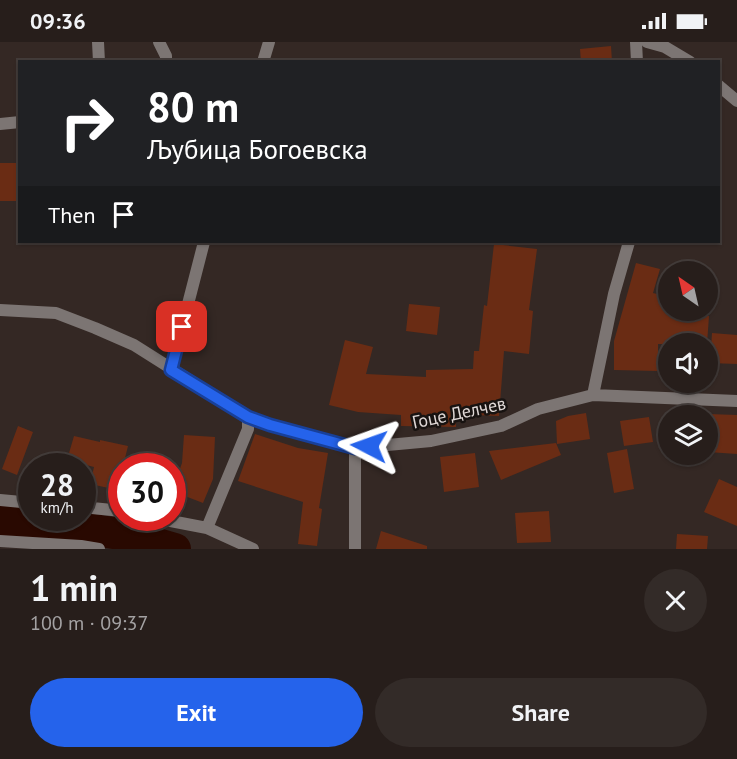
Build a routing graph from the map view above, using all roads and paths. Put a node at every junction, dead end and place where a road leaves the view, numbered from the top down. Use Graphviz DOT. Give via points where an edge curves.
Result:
graph roads {
  1 [pos="98,42"];
  2 [pos="159,42"];
  3 [pos="269,42"];
  4 [pos="636,42"];
  5 [pos="647,42"];
  6 [pos="99,60"];
  7 [pos="166,60"];
  8 [pos="264,60"];
  9 [pos="637,60"];
  10 [pos="687,60"];
  11 [pos="720,87"];
  12 [pos="737,101"];
  13 [pos="18,123"];
  14 [pos="0,124"];
  15 [pos="204,243"];
  16 [pos="629,243"];
  17 [pos="0,310"];
  18 [pos="171,370"];
  19 [pos="593,395"];
  20 [pos="737,402"];
  21 [pos="248,417"];
  22 [pos="355,448"];
  23 [pos="0,500"];
  24 [pos="18,501"];
  25 [pos="186,524"];
  26 [pos="207,528"];
  27 [pos="0,541"];
  28 [pos="99,549"];
  29 [pos="253,549"];
  30 [pos="355,549"];
  1 -- 6 [label="street"];
  2 -- 7 [label="street"];
  3 -- 8 [label="street"];
  4 -- 9 [label="street"];
  5 -- 10 [label="street"];
  11 -- 12 [label="street"];
  13 -- 14 [label="street"];
  15 -- 18 [label="street"];
  16 -- 19 [label="street"];
  17 -- 18 [label="street, Гоце Делчев" via="56,313 134,345"];
  18 -- 21 [label="street, Гоце Делчев"];
  19 -- 20 [label="street, Гоце Делчев"];
  19 -- 22 [label="street, Гоце Делчев" via="538,409 501,426 431,441"];
  21 -- 22 [label="street, Гоце Делчев"];
  21 -- 26 [label="street" via="248,429"];
  22 -- 30 [label="street"];
  23 -- 24 [label="street"];
  25 -- 26 [label="street"];
  26 -- 29 [label="street"];
  27 -- 28 [label="street"];
}
